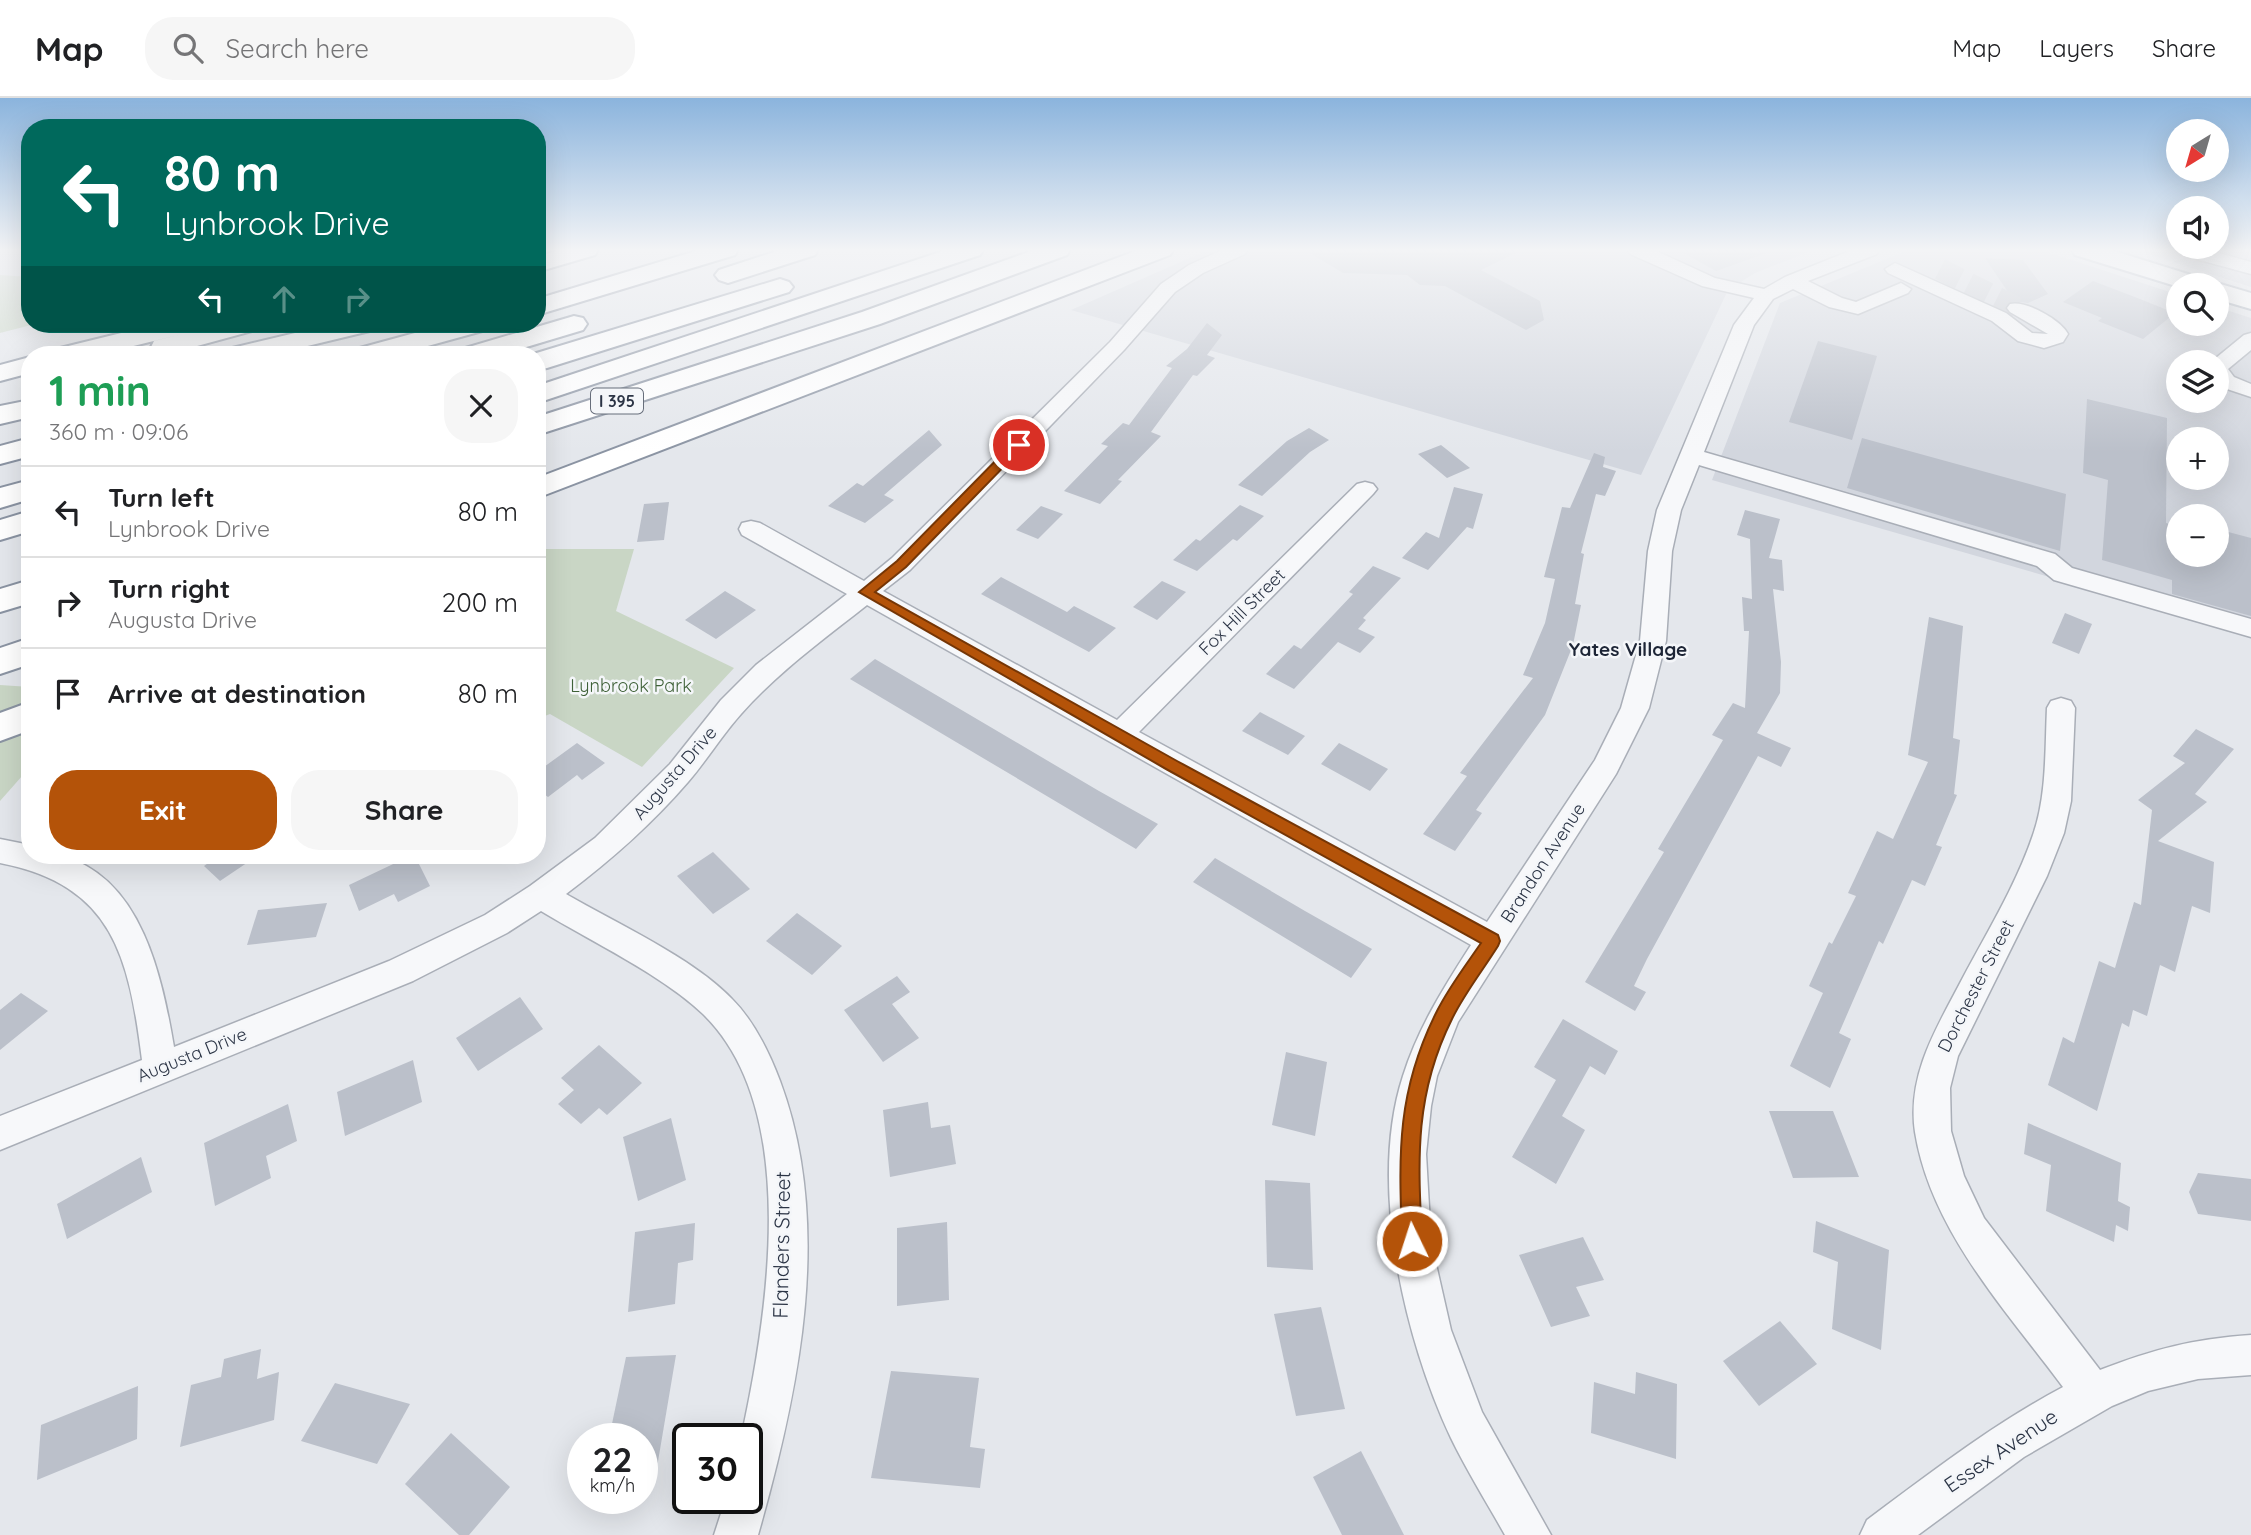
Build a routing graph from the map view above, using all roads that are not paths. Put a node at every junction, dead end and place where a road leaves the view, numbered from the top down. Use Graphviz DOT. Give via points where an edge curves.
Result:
graph roads {
  1 [pos="597,317"];
  2 [pos="682,317"];
  3 [pos="770,317"];
  4 [pos="874,317"];
  5 [pos="985,317"];
  6 [pos="1140,317"];
  7 [pos="1750,317"];
  8 [pos="1999,317"];
  9 [pos="2034,317"];
  10 [pos="153,333"];
  11 [pos="214,333"];
  12 [pos="305,333"];
  13 [pos="328,333"];
  14 [pos="445,333"];
  15 [pos="544,333"];
  16 [pos="546,333"];
  17 [pos="2251,339"];
  18 [pos="102,346"];
  19 [pos="168,346"];
  20 [pos="260,346"];
  21 [pos="275,346"];
  22 [pos="398,346"];
  23 [pos="502,346"];
  24 [pos="2229,358"];
  25 [pos="546,359"];
  26 [pos="21,366"];
  27 [pos="0,372"];
  28 [pos="697,377"];
  29 [pos="2229,383"];
  30 [pos="21,387"];
  31 [pos="2251,391"];
  32 [pos="546,392"];
  33 [pos="0,393"];
  34 [pos="754,405"];
  35 [pos="21,410"];
  36 [pos="0,415"];
  37 [pos="546,423"];
  38 [pos="546,432"];
  39 [pos="21,449"];
  40 [pos="0,455"];
  41 [pos="1690,455"];
  42 [pos="546,463"];
  43 [pos="546,487"];
  44 [pos="1365,489"];
  45 [pos="21,492"];
  46 [pos="0,498"];
  47 [pos="21,524"];
  48 [pos="751,529"];
  49 [pos="0,530"];
  50 [pos="21,571"];
  51 [pos="0,577"];
  52 [pos="865,592"];
  53 [pos="21,594"];
  54 [pos="0,601"];
  55 [pos="21,627"];
  56 [pos="2251,628"];
  57 [pos="0,635"];
  58 [pos="21,654"];
  59 [pos="0,662"];
  60 [pos="21,692"];
  61 [pos="0,700"];
  62 [pos="2061,708"];
  63 [pos="21,719"];
  64 [pos="0,728"];
  65 [pos="1119,735"];
  66 [pos="0,851"];
  67 [pos="21,857"];
  68 [pos="44,864"];
  69 [pos="541,895"];
  70 [pos="1492,941"];
  71 [pos="160,1068"];
  72 [pos="0,1133"];
  73 [pos="2251,1355"];
  74 [pos="2092,1393"];
  75 [pos="763,1425"];
  76 [pos="742,1514"];
  77 [pos="736,1535"];
  78 [pos="1530,1535"];
  79 [pos="1882,1535"];
  1 -- 16 [label="main road"];
  2 -- 25 [label="main road"];
  3 -- 32 [label="main road"];
  4 -- 28 [label="main road, I 395"];
  5 -- 34 [label="main road"];
  6 -- 52 [label="street, Augusta Drive" via="901,564"];
  7 -- 41 [label="street, Brandon Avenue"];
  8 -- 9 [label="street" via="2025,337 2044,342 2056,338 2055,328"];
  10 -- 18 [label="main road"];
  11 -- 19 [label="main road"];
  12 -- 20 [label="main road"];
  13 -- 21 [label="main road"];
  14 -- 22 [label="main road"];
  15 -- 23 [label="main road"];
  17 -- 24 [label="street"];
  26 -- 27 [label="main road"];
  28 -- 37 [label="main road, I 395"];
  28 -- 38 [label="main road"];
  29 -- 31 [label="street"];
  30 -- 33 [label="main road"];
  34 -- 42 [label="main road"];
  34 -- 43 [label="main road"];
  35 -- 36 [label="main road"];
  39 -- 40 [label="main road"];
  41 -- 56 [label="street" via="2046,560 2063,574"];
  41 -- 70 [label="street, Brandon Avenue" via="1669,510 1660,551 1653,641 1634,708 1606,766"];
  44 -- 65 [label="street, Fox Hill Street"];
  45 -- 46 [label="main road"];
  47 -- 49 [label="main road"];
  48 -- 52 [label="street"];
  50 -- 51 [label="main road"];
  52 -- 65 [label="street"];
  52 -- 69 [label="street, Augusta Drive" via="766,672 731,707 680,772 606,847"];
  53 -- 54 [label="main road"];
  55 -- 57 [label="main road"];
  58 -- 59 [label="main road"];
  60 -- 61 [label="main road"];
  62 -- 74 [label="street, Dorchester Street" via="2058,782 2049,833 2032,876 1941,1054 1933,1087 1934,1132 1947,1180 1971,1231"];
  63 -- 64 [label="main road"];
  65 -- 70 [label="street"];
  66 -- 67 [label="street"];
  68 -- 71 [label="street" via="72,876 115,911 145,987"];
  69 -- 71 [label="street, Augusta Drive" via="448,950"];
  69 -- 75 [label="street, Flanders Street" via="702,992 742,1035 758,1063 782,1139 787,1198 785,1282 776,1367"];
  70 -- 78 [label="street, Brandon Avenue" via="1444,1015 1420,1076 1408,1154 1412,1241 1447,1377 1466,1424"];
  71 -- 72 [label="street, Augusta Drive"];
  73 -- 74 [label="street, Essex Avenue" via="2156,1367"];
  74 -- 79 [label="street, Essex Avenue" via="2038,1421"];
  76 -- 77 [label="street, Flanders Street"];
}
